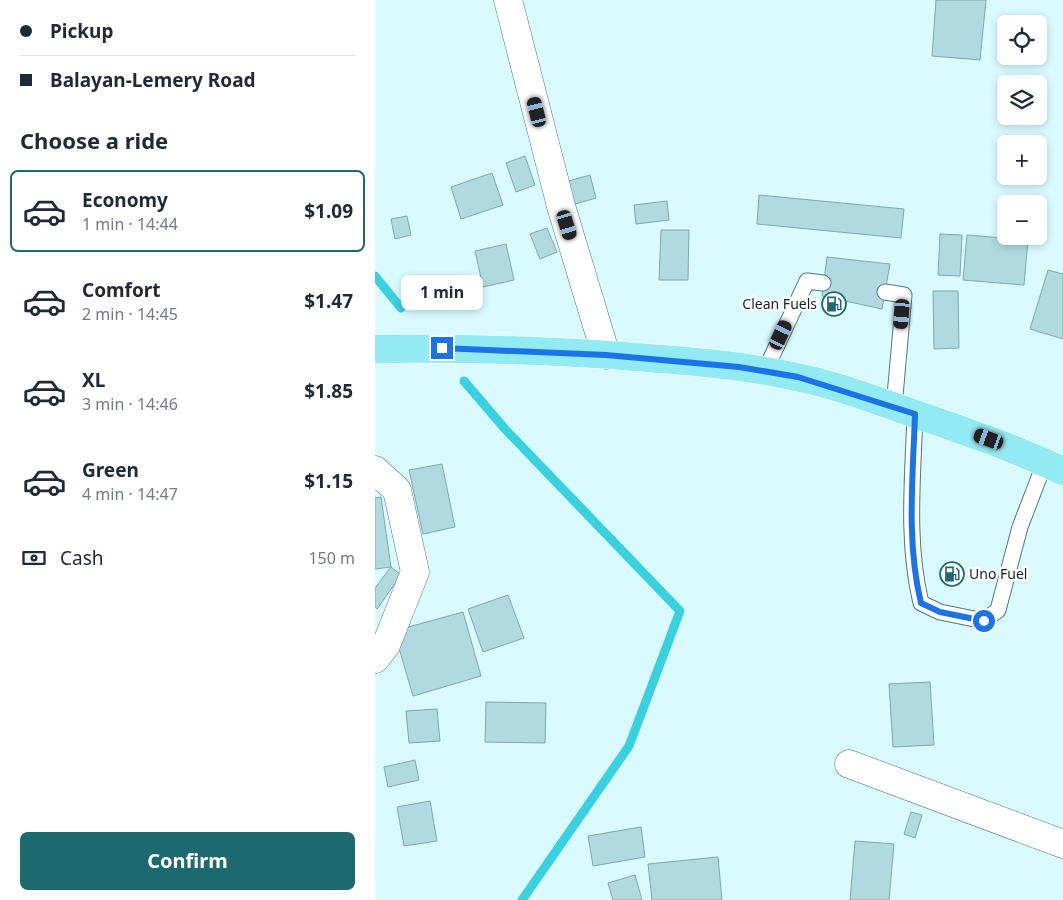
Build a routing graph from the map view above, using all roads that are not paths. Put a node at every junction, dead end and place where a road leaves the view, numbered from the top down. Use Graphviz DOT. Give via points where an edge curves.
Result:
graph roads {
  1 [pos="508,0"];
  2 [pos="823,283"];
  3 [pos="885,292"];
  4 [pos="375,349"];
  5 [pos="606,355"];
  6 [pos="765,371"];
  7 [pos="905,410"];
  8 [pos="1054,466"];
  9 [pos="375,470"];
  10 [pos="375,659"];
  11 [pos="849,764"];
  12 [pos="1063,844"];
  1 -- 5 [label="street" via="561,206"];
  2 -- 6 [label="lane" via="807,281"];
  3 -- 7 [label="lane" via="904,295"];
  4 -- 5 [label="main road" via="459,348"];
  5 -- 6 [label="main road"];
  6 -- 7 [label="main road" via="798,377"];
  7 -- 8 [label="main road"];
  7 -- 8 [label="lane" via="916,583 921,603 940,612 984,621 998,610 1020,527"];
  9 -- 10 [label="street" via="397,490 415,572 386,645"];
  11 -- 12 [label="street"];
}
